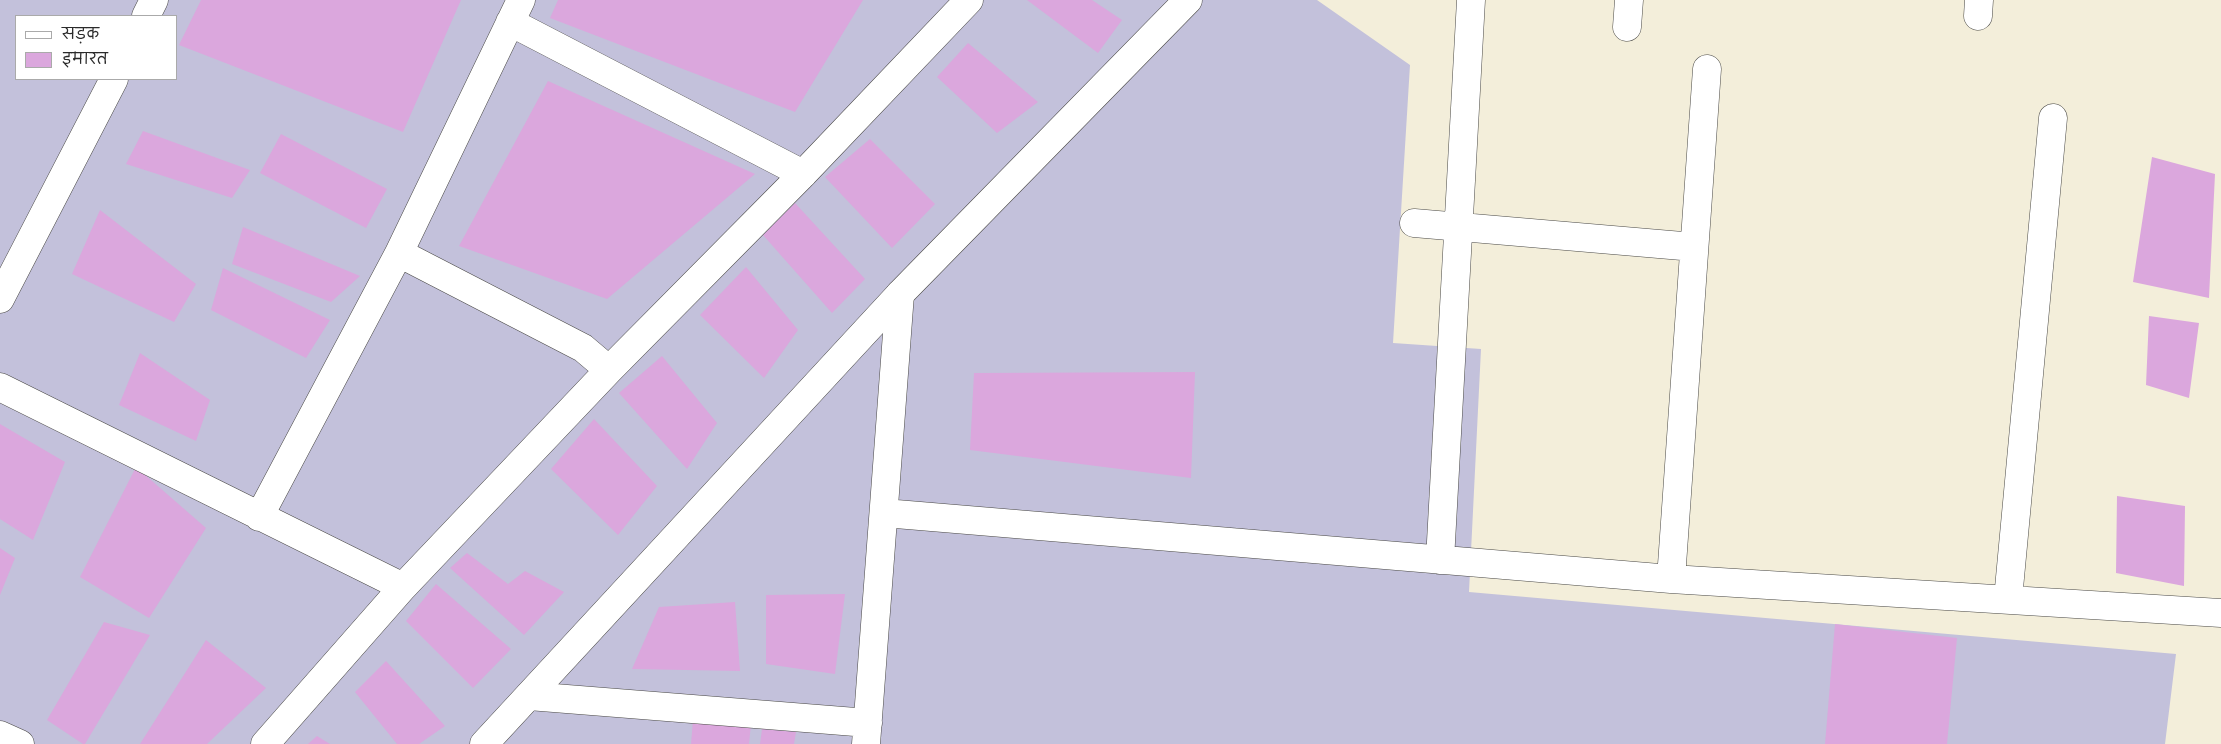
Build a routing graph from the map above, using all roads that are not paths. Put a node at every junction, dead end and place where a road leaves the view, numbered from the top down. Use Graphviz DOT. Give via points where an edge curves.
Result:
graph roads {
  1 [pos="154,0"];
  2 [pos="969,0"];
  3 [pos="1188,0"];
  4 [pos="1471,0"];
  5 [pos="1629,0"];
  6 [pos="515,11"];
  7 [pos="146,15"];
  8 [pos="1627,27"];
  9 [pos="1706,69"];
  10 [pos="113,80"];
  11 [pos="2053,118"];
  12 [pos="803,174"];
  13 [pos="1414,223"];
  14 [pos="1459,227"];
  15 [pos="1694,247"];
  16 [pos="399,253"];
  17 [pos="7,267"];
  18 [pos="900,294"];
  19 [pos="0,300"];
  20 [pos="609,370"];
  21 [pos="0,387"];
  22 [pos="884,513"];
  23 [pos="259,517"];
  24 [pos="1440,560"];
  25 [pos="1671,579"];
  26 [pos="403,587"];
  27 [pos="2008,599"];
  28 [pos="2221,613"];
  29 [pos="529,696"];
  30 [pos="867,734"];
  31 [pos="0,735"];
  32 [pos="20,744"];
  33 [pos="265,744"];
  34 [pos="484,744"];
  1 -- 7 [label="street"];
  2 -- 12 [label="street"];
  3 -- 18 [label="street"];
  4 -- 14 [label="street"];
  5 -- 8 [label="street"];
  6 -- 12 [label="street"];
  6 -- 16 [label="street"];
  9 -- 15 [label="street"];
  10 -- 17 [label="street"];
  11 -- 27 [label="street"];
  12 -- 20 [label="street"];
  13 -- 14 [label="street"];
  14 -- 15 [label="street"];
  14 -- 24 [label="street"];
  15 -- 25 [label="street"];
  16 -- 20 [label="street" via="583,348"];
  16 -- 23 [label="street"];
  17 -- 19 [label="street"];
  18 -- 22 [label="street"];
  18 -- 29 [label="street"];
  20 -- 26 [label="street"];
  21 -- 23 [label="street"];
  22 -- 24 [label="street"];
  22 -- 30 [label="street"];
  23 -- 26 [label="street"];
  24 -- 25 [label="street"];
  25 -- 27 [label="street"];
  26 -- 33 [label="street"];
  27 -- 28 [label="street"];
  29 -- 30 [label="street"];
  29 -- 34 [label="street"];
  31 -- 32 [label="street"];
}
